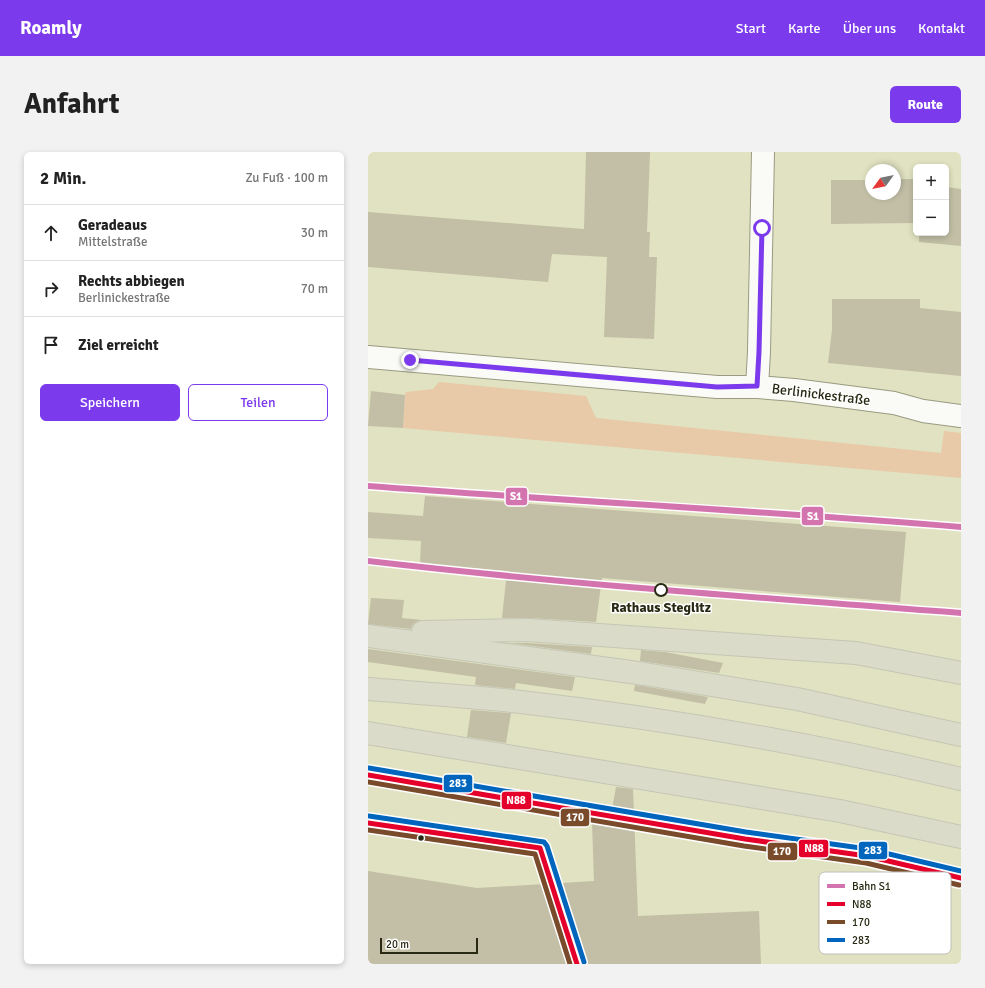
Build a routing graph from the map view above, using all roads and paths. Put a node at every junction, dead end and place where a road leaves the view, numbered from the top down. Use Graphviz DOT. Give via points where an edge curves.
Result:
graph roads {
  1 [pos="763,152"];
  2 [pos="368,357"];
  3 [pos="757,386"];
  4 [pos="961,416"];
  5 [pos="368,635"];
  6 [pos="961,673"];
  7 [pos="368,689"];
  8 [pos="368,733"];
  9 [pos="952,733"];
  10 [pos="961,780"];
  11 [pos="961,837"];
  1 -- 3 [label="street"];
  2 -- 3 [label="street, Berlinickestraße" via="717,387"];
  3 -- 4 [label="street, Berlinickestraße" via="894,403 923,411"];
  5 -- 6 [label="highway" via="528,630 856,654"];
  5 -- 9 [label="highway" via="645,674 790,698"];
  7 -- 10 [label="highway" via="512,701 636,717 767,738"];
  8 -- 11 [label="highway" via="840,811"];
}
